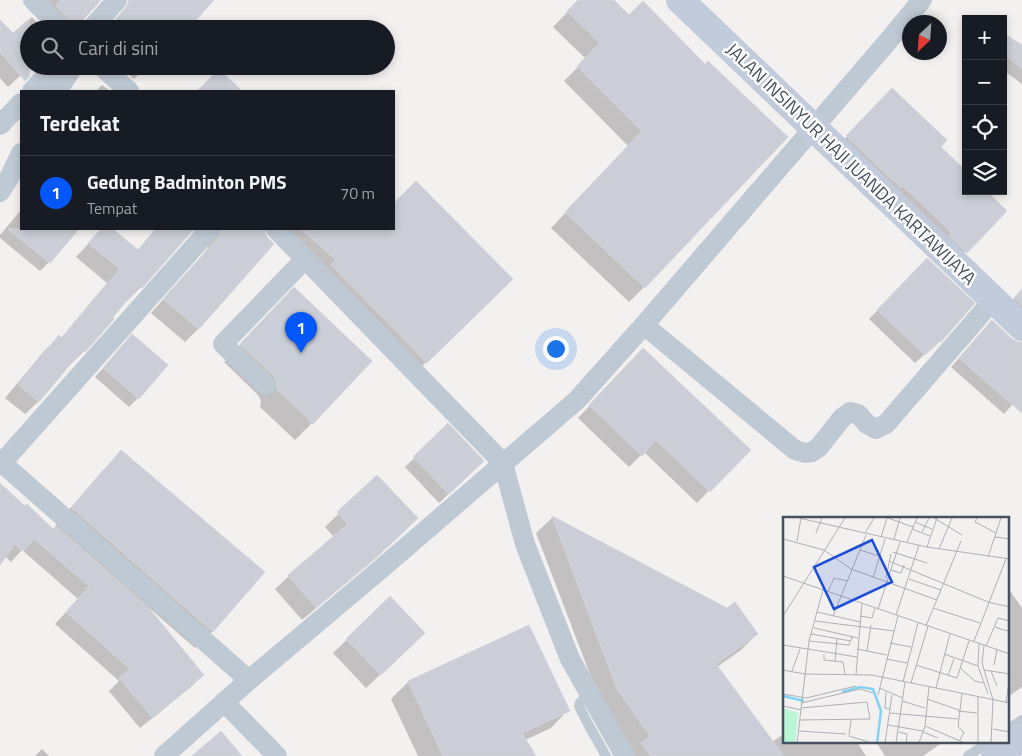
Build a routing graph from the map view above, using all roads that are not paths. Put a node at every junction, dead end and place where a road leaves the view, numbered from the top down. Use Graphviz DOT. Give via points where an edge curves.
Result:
graph roads {
  1 [pos="33,0"];
  2 [pos="117,0"];
  3 [pos="680,0"];
  4 [pos="922,0"];
  5 [pos="53,20"];
  6 [pos="99,20"];
  7 [pos="47,75"];
  8 [pos="68,75"];
  9 [pos="111,75"];
  10 [pos="33,90"];
  11 [pos="58,90"];
  12 [pos="128,90"];
  13 [pos="20,104"];
  14 [pos="0,125"];
  15 [pos="814,128"];
  16 [pos="20,156"];
  17 [pos="0,192"];
  18 [pos="209,230"];
  19 [pos="277,230"];
  20 [pos="305,258"];
  21 [pos="993,300"];
  22 [pos="644,325"];
  23 [pos="1022,327"];
  24 [pos="266,385"];
  25 [pos="504,463"];
  26 [pos="1,464"];
  27 [pos="249,680"];
  28 [pos="590,696"];
  29 [pos="224,702"];
  30 [pos="1022,720"];
  31 [pos="1010,728"];
  32 [pos="1022,738"];
  33 [pos="986,744"];
  34 [pos="164,756"];
  35 [pos="277,756"];
  36 [pos="606,756"];
  37 [pos="625,756"];
  38 [pos="968,756"];
  39 [pos="995,756"];
  1 -- 5 [label="street"];
  2 -- 6 [label="street"];
  3 -- 15 [label="main road, JALAN INSINYUR HAJI JUANDA KARTAWIJAYA"];
  4 -- 15 [label="street"];
  7 -- 10 [label="street"];
  8 -- 11 [label="street"];
  9 -- 12 [label="street"];
  13 -- 14 [label="street"];
  15 -- 21 [label="main road, JALAN INSINYUR HAJI JUANDA KARTAWIJAYA"];
  15 -- 22 [label="street"];
  16 -- 17 [label="street"];
  18 -- 26 [label="street"];
  19 -- 20 [label="street"];
  20 -- 24 [label="street" via="223,344"];
  20 -- 25 [label="street"];
  21 -- 22 [label="street" via="886,424 876,429 858,414 850,412 819,447 805,453 796,450"];
  21 -- 23 [label="main road, JALAN INSINYUR HAJI JUANDA KARTAWIJAYA"];
  22 -- 25 [label="street" via="577,400"];
  25 -- 27 [label="street"];
  25 -- 28 [label="street" via="525,544 570,659"];
  26 -- 27 [label="street"];
  27 -- 29 [label="street"];
  28 -- 36 [label="lane" via="579,706"];
  28 -- 37 [label="street"];
  29 -- 34 [label="street"];
  29 -- 35 [label="street"];
  30 -- 31 [label="lane"];
  32 -- 39 [label="main road"];
  33 -- 38 [label="lane"];
}
